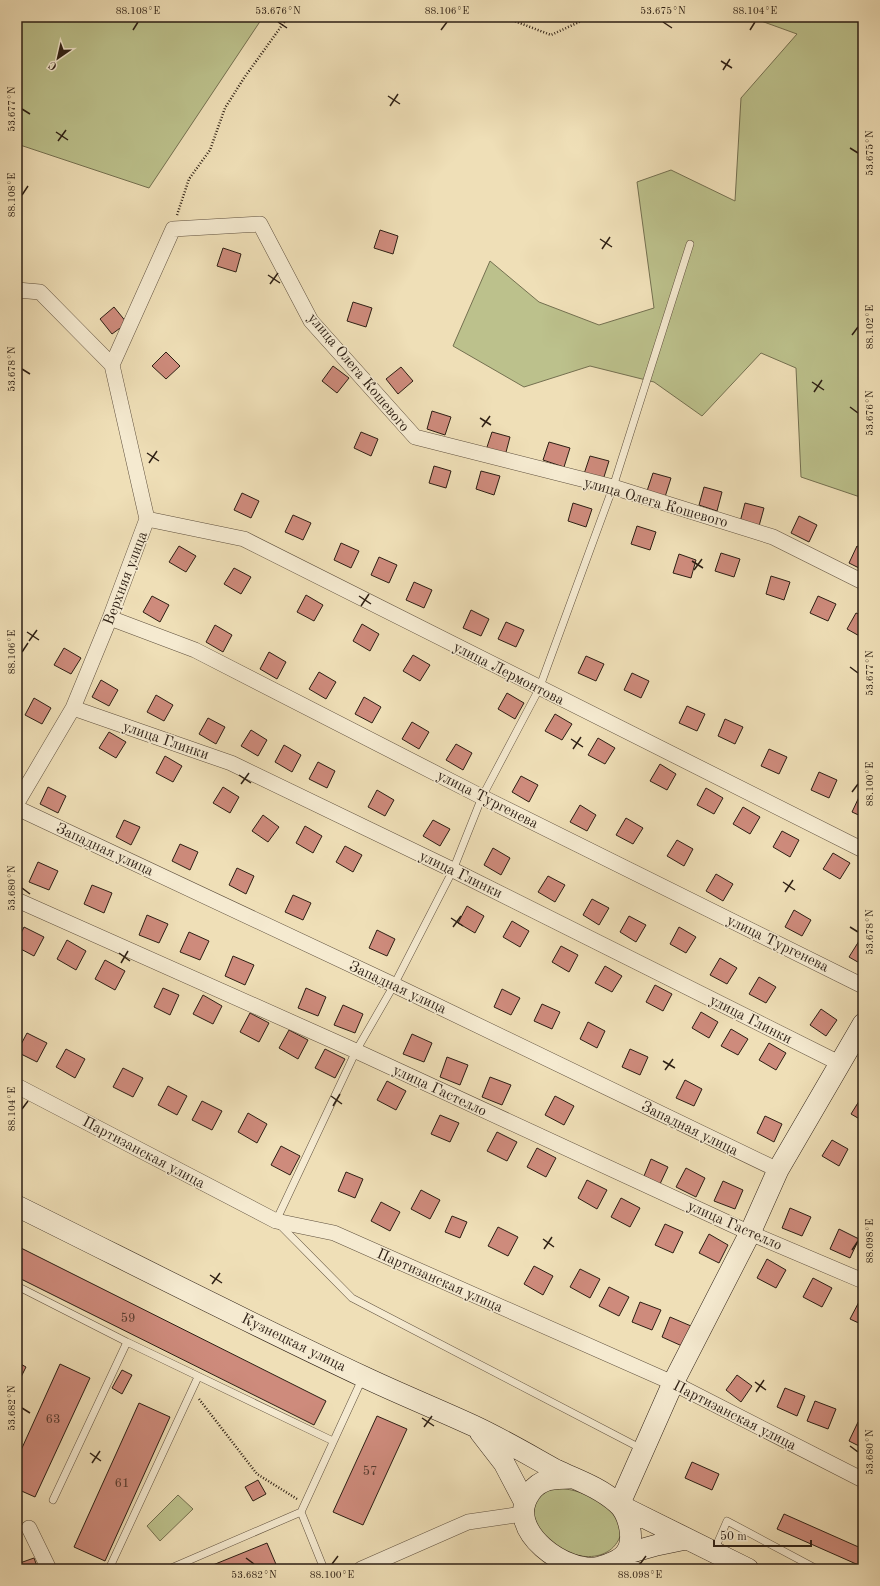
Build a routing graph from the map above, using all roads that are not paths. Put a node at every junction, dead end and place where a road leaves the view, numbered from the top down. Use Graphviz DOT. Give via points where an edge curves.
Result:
graph roads {
  1 [pos="690,244"];
  2 [pos="17,290"];
  3 [pos="112,365"];
  4 [pos="613,487"];
  5 [pos="147,519"];
  6 [pos="863,582"];
  7 [pos="110,618"];
  8 [pos="539,689"];
  9 [pos="73,708"];
  10 [pos="482,797"];
  11 [pos="17,803"];
  12 [pos="17,808"];
  13 [pos="863,850"];
  14 [pos="453,870"];
  15 [pos="17,900"];
  16 [pos="394,985"];
  17 [pos="863,986"];
  18 [pos="863,1024"];
  19 [pos="356,1051"];
  20 [pos="839,1063"];
  21 [pos="17,1086"];
  22 [pos="778,1170"];
  23 [pos="17,1206"];
  24 [pos="276,1221"];
  25 [pos="750,1233"];
  26 [pos="863,1281"];
  27 [pos="17,1286"];
  28 [pos="127,1342"];
  29 [pos="363,1376"];
  30 [pos="198,1377"];
  31 [pos="673,1384"];
  32 [pos="476,1427"];
  33 [pos="333,1441"];
  34 [pos="642,1450"];
  35 [pos="571,1478"];
  36 [pos="863,1480"];
  37 [pos="53,1500"];
  38 [pos="619,1505"];
  39 [pos="523,1507"];
  40 [pos="301,1512"];
  41 [pos="30,1528"];
  42 [pos="686,1539"];
  43 [pos="713,1552"];
  44 [pos="628,1562"];
  45 [pos="50,1569"];
  46 [pos="109,1569"];
  47 [pos="169,1569"];
  48 [pos="324,1569"];
  49 [pos="360,1569"];
  50 [pos="586,1569"];
  51 [pos="748,1569"];
  52 [pos="817,1569"];
  1 -- 4 [label="lane"];
  2 -- 3 [label="street" via="40,292"];
  3 -- 4 [label="street, улица Олега Кошевого" via="173,229 260,224 311,321 414,438"];
  3 -- 5 [label="street, Верхняя улица"];
  4 -- 6 [label="street, улица Олега Кошевого" via="773,537"];
  4 -- 8 [label="lane"];
  5 -- 7 [label="street, Верхняя улица"];
  5 -- 8 [label="street, улица Лермонтова" via="244,539"];
  7 -- 9 [label="street, Верхняя улица"];
  7 -- 10 [label="street, улица Тургенева" via="195,650"];
  8 -- 10 [label="lane"];
  8 -- 13 [label="street, улица Лермонтова"];
  9 -- 11 [label="street, Верхняя улица"];
  9 -- 14 [label="street, улица Глинки" via="231,763"];
  10 -- 14 [label="lane"];
  10 -- 17 [label="street, улица Тургенева"];
  12 -- 16 [label="street, Западная улица"];
  14 -- 16 [label="lane"];
  14 -- 20 [label="street, улица Глинки"];
  15 -- 19 [label="street, улица Гастелло"];
  16 -- 19 [label="lane"];
  16 -- 22 [label="street, Западная улица"];
  18 -- 20 [label="main road"];
  19 -- 24 [label="lane"];
  19 -- 25 [label="street, улица Гастелло"];
  20 -- 22 [label="main road"];
  21 -- 24 [label="street, Партизанская улица"];
  22 -- 25 [label="main road"];
  23 -- 29 [label="main road, Кузнецкая улица"];
  24 -- 31 [label="street, Партизанская улица" via="334,1233"];
  24 -- 34 [label="lane" via="352,1298"];
  25 -- 26 [label="street, улица Гастелло"];
  25 -- 31 [label="main road"];
  27 -- 28 [label="lane"];
  28 -- 30 [label="lane"];
  28 -- 37 [label="lane"];
  29 -- 32 [label="main road, Кузнецкая улица"];
  29 -- 33 [label="lane"];
  30 -- 33 [label="lane"];
  30 -- 46 [label="lane"];
  31 -- 34 [label="main road"];
  31 -- 36 [label="street, Партизанская улица"];
  32 -- 35 [label="main road, Кузнецкая улица"];
  32 -- 39 [label="main road" via="504,1463"];
  33 -- 40 [label="lane"];
  34 -- 38 [label="main road"];
  35 -- 38 [label="main road" via="597,1489"];
  35 -- 39 [label="main road" via="548,1480 533,1488"];
  38 -- 42 [label="main road"];
  38 -- 44 [label="main road" via="628,1520 631,1538"];
  39 -- 49 [label="street" via="468,1522"];
  39 -- 50 [label="main road" via="526,1528 537,1542 551,1553"];
  40 -- 47 [label="lane"];
  40 -- 48 [label="lane"];
  41 -- 45 [label="street"];
  42 -- 43 [label="main road"];
  42 -- 44 [label="main road" via="656,1545"];
  43 -- 51 [label="main road"];
  43 -- 52 [label="lane" via="727,1521"];
  44 -- 50 [label="main road" via="612,1562"];
}
